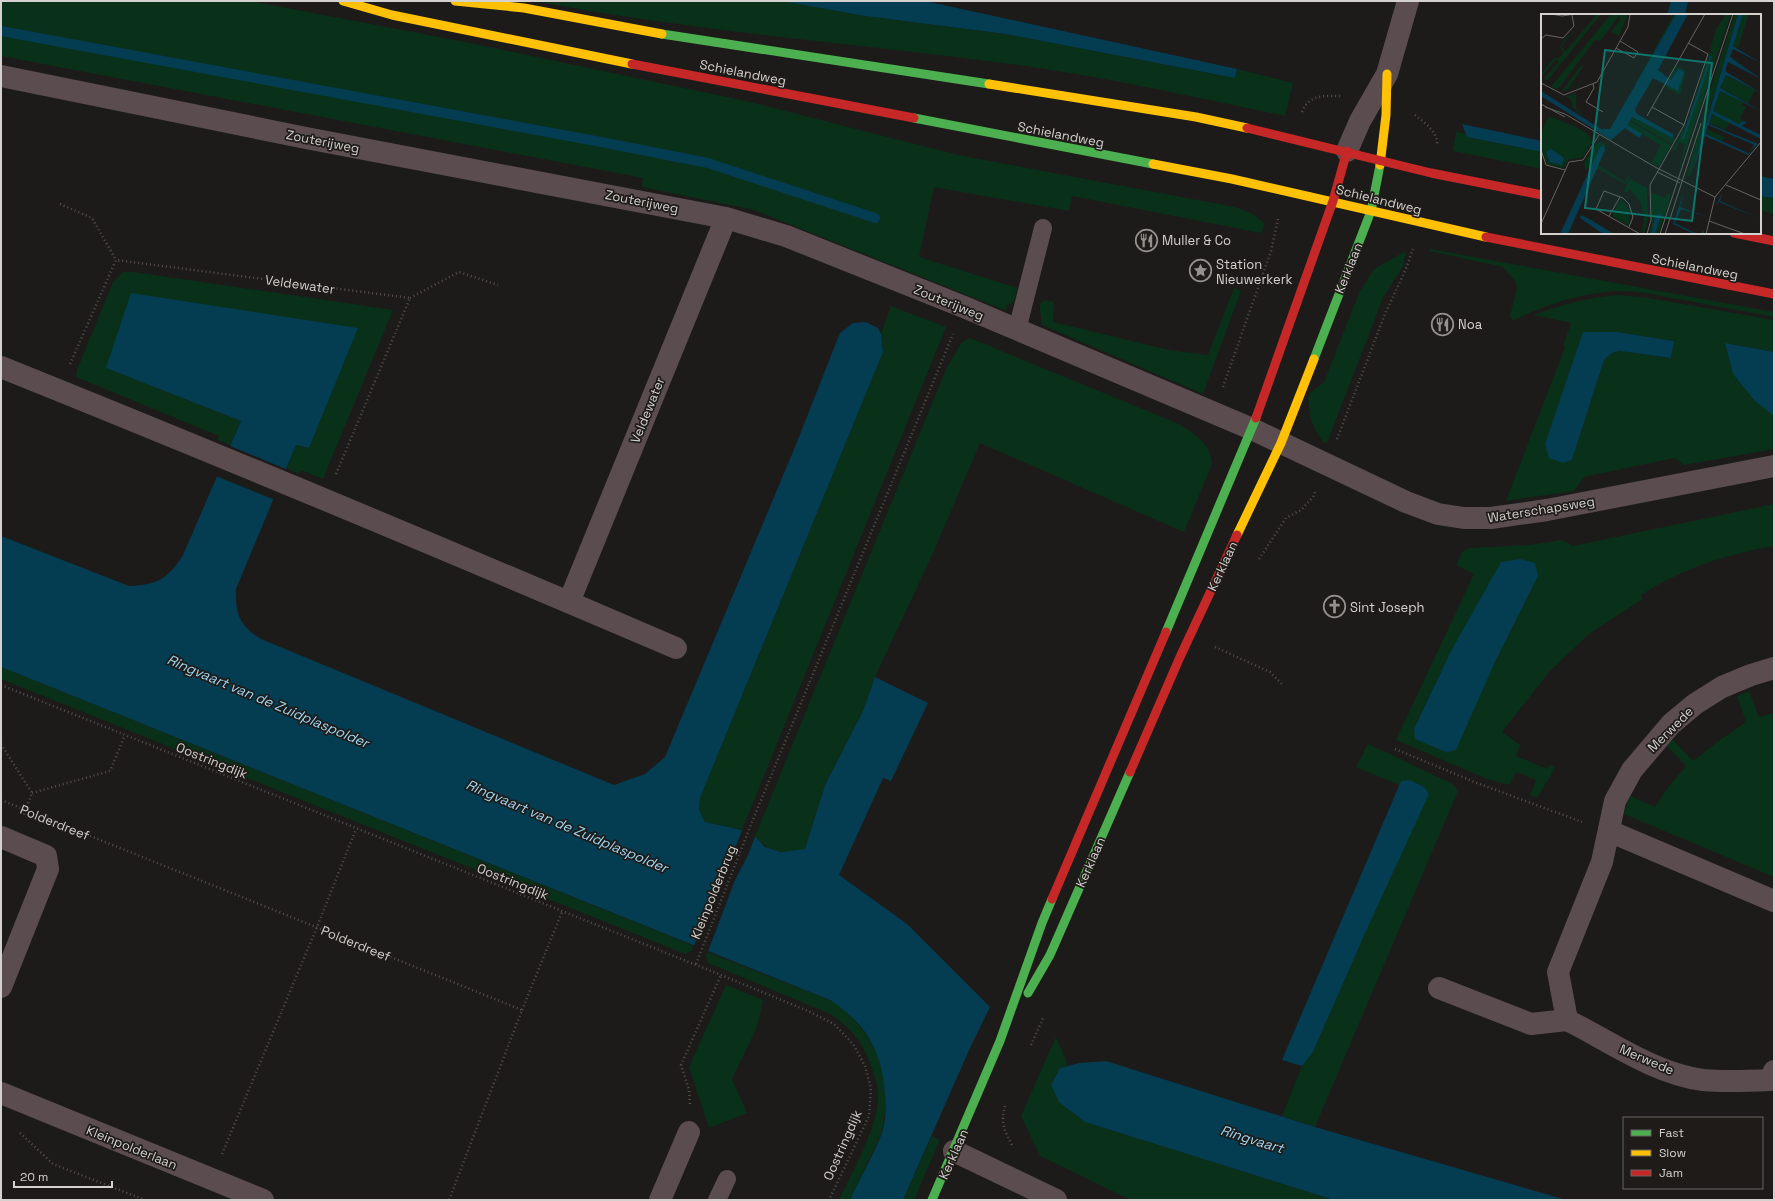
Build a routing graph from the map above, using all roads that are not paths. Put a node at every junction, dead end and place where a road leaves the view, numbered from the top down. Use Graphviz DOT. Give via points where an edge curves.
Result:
graph roads {
  1 [pos="343,1"];
  2 [pos="455,1"];
  3 [pos="1408,1"];
  4 [pos="1387,74"];
  5 [pos="1,76"];
  6 [pos="1347,151"];
  7 [pos="1382,161"];
  8 [pos="1541,195"];
  9 [pos="1333,201"];
  10 [pos="1371,211"];
  11 [pos="726,218"];
  12 [pos="1043,228"];
  13 [pos="1739,234"];
  14 [pos="1774,241"];
  15 [pos="1774,294"];
  16 [pos="1017,330"];
  17 [pos="1,367"];
  18 [pos="1252,429"];
  19 [pos="1281,443"];
  20 [pos="1774,466"];
  21 [pos="569,602"];
  22 [pos="676,648"];
  23 [pos="1774,668"];
  24 [pos="1609,831"];
  25 [pos="1,837"];
  26 [pos="1774,901"];
  27 [pos="1,987"];
  28 [pos="1439,988"];
  29 [pos="1567,1020"];
  30 [pos="1000,1041"];
  31 [pos="1774,1071"];
  32 [pos="1,1093"];
  33 [pos="689,1132"];
  34 [pos="954,1151"];
  35 [pos="726,1179"];
  36 [pos="263,1200"];
  37 [pos="660,1200"];
  38 [pos="717,1200"];
  39 [pos="932,1200"];
  40 [pos="1056,1200"];
  1 -- 9 [label="main road, Schielandweg" via="392,15 554,48"];
  2 -- 6 [label="main road, Schielandweg" via="524,8 651,32 1196,117"];
  3 -- 4 [label="street, Kerklaan"];
  4 -- 6 [label="street, Kerklaan"];
  4 -- 7 [label="main road, Kerklaan"];
  5 -- 11 [label="street, Zouterijweg" via="306,138"];
  6 -- 7 [label="main road, Schielandweg"];
  6 -- 9 [label="main road, Kerklaan"];
  7 -- 8 [label="main road, Schielandweg"];
  7 -- 10 [label="main road, Kerklaan"];
  9 -- 10 [label="main road, Schielandweg"];
  9 -- 18 [label="main road, Kerklaan"];
  10 -- 15 [label="main road, Schielandweg" via="1525,246"];
  10 -- 19 [label="main road, Kerklaan"];
  11 -- 16 [label="street, Zouterijweg" via="786,236"];
  11 -- 21 [label="street, Veldewater"];
  12 -- 16 [label="lane"];
  13 -- 14 [label="main road"];
  16 -- 18 [label="street, Zouterijweg"];
  17 -- 21 [label="street" via="294,486"];
  18 -- 19 [label="street, Waterschapsweg"];
  18 -- 30 [label="main road, Kerklaan" via="1042,923"];
  19 -- 20 [label="street, Waterschapsweg" via="1406,502 1438,514 1464,518 1491,518 1547,510"];
  19 -- 30 [label="main road, Kerklaan" via="1180,657 1050,955"];
  21 -- 22 [label="street"];
  23 -- 24 [label="street, Merwede" via="1722,687 1695,704 1671,724 1632,770 1615,801"];
  24 -- 26 [label="street"];
  24 -- 29 [label="street, Merwede" via="1602,862 1558,972"];
  25 -- 27 [label="street" via="46,856 48,869"];
  28 -- 29 [label="street" via="1531,1024"];
  29 -- 31 [label="street, Merwede" via="1662,1069 1702,1080 1770,1080"];
  30 -- 34 [label="main road, Kerklaan"];
  32 -- 36 [label="street, Kleinpolderlaan"];
  33 -- 37 [label="street"];
  34 -- 39 [label="main road, Kerklaan"];
  34 -- 40 [label="street"];
  35 -- 38 [label="lane"];
}
